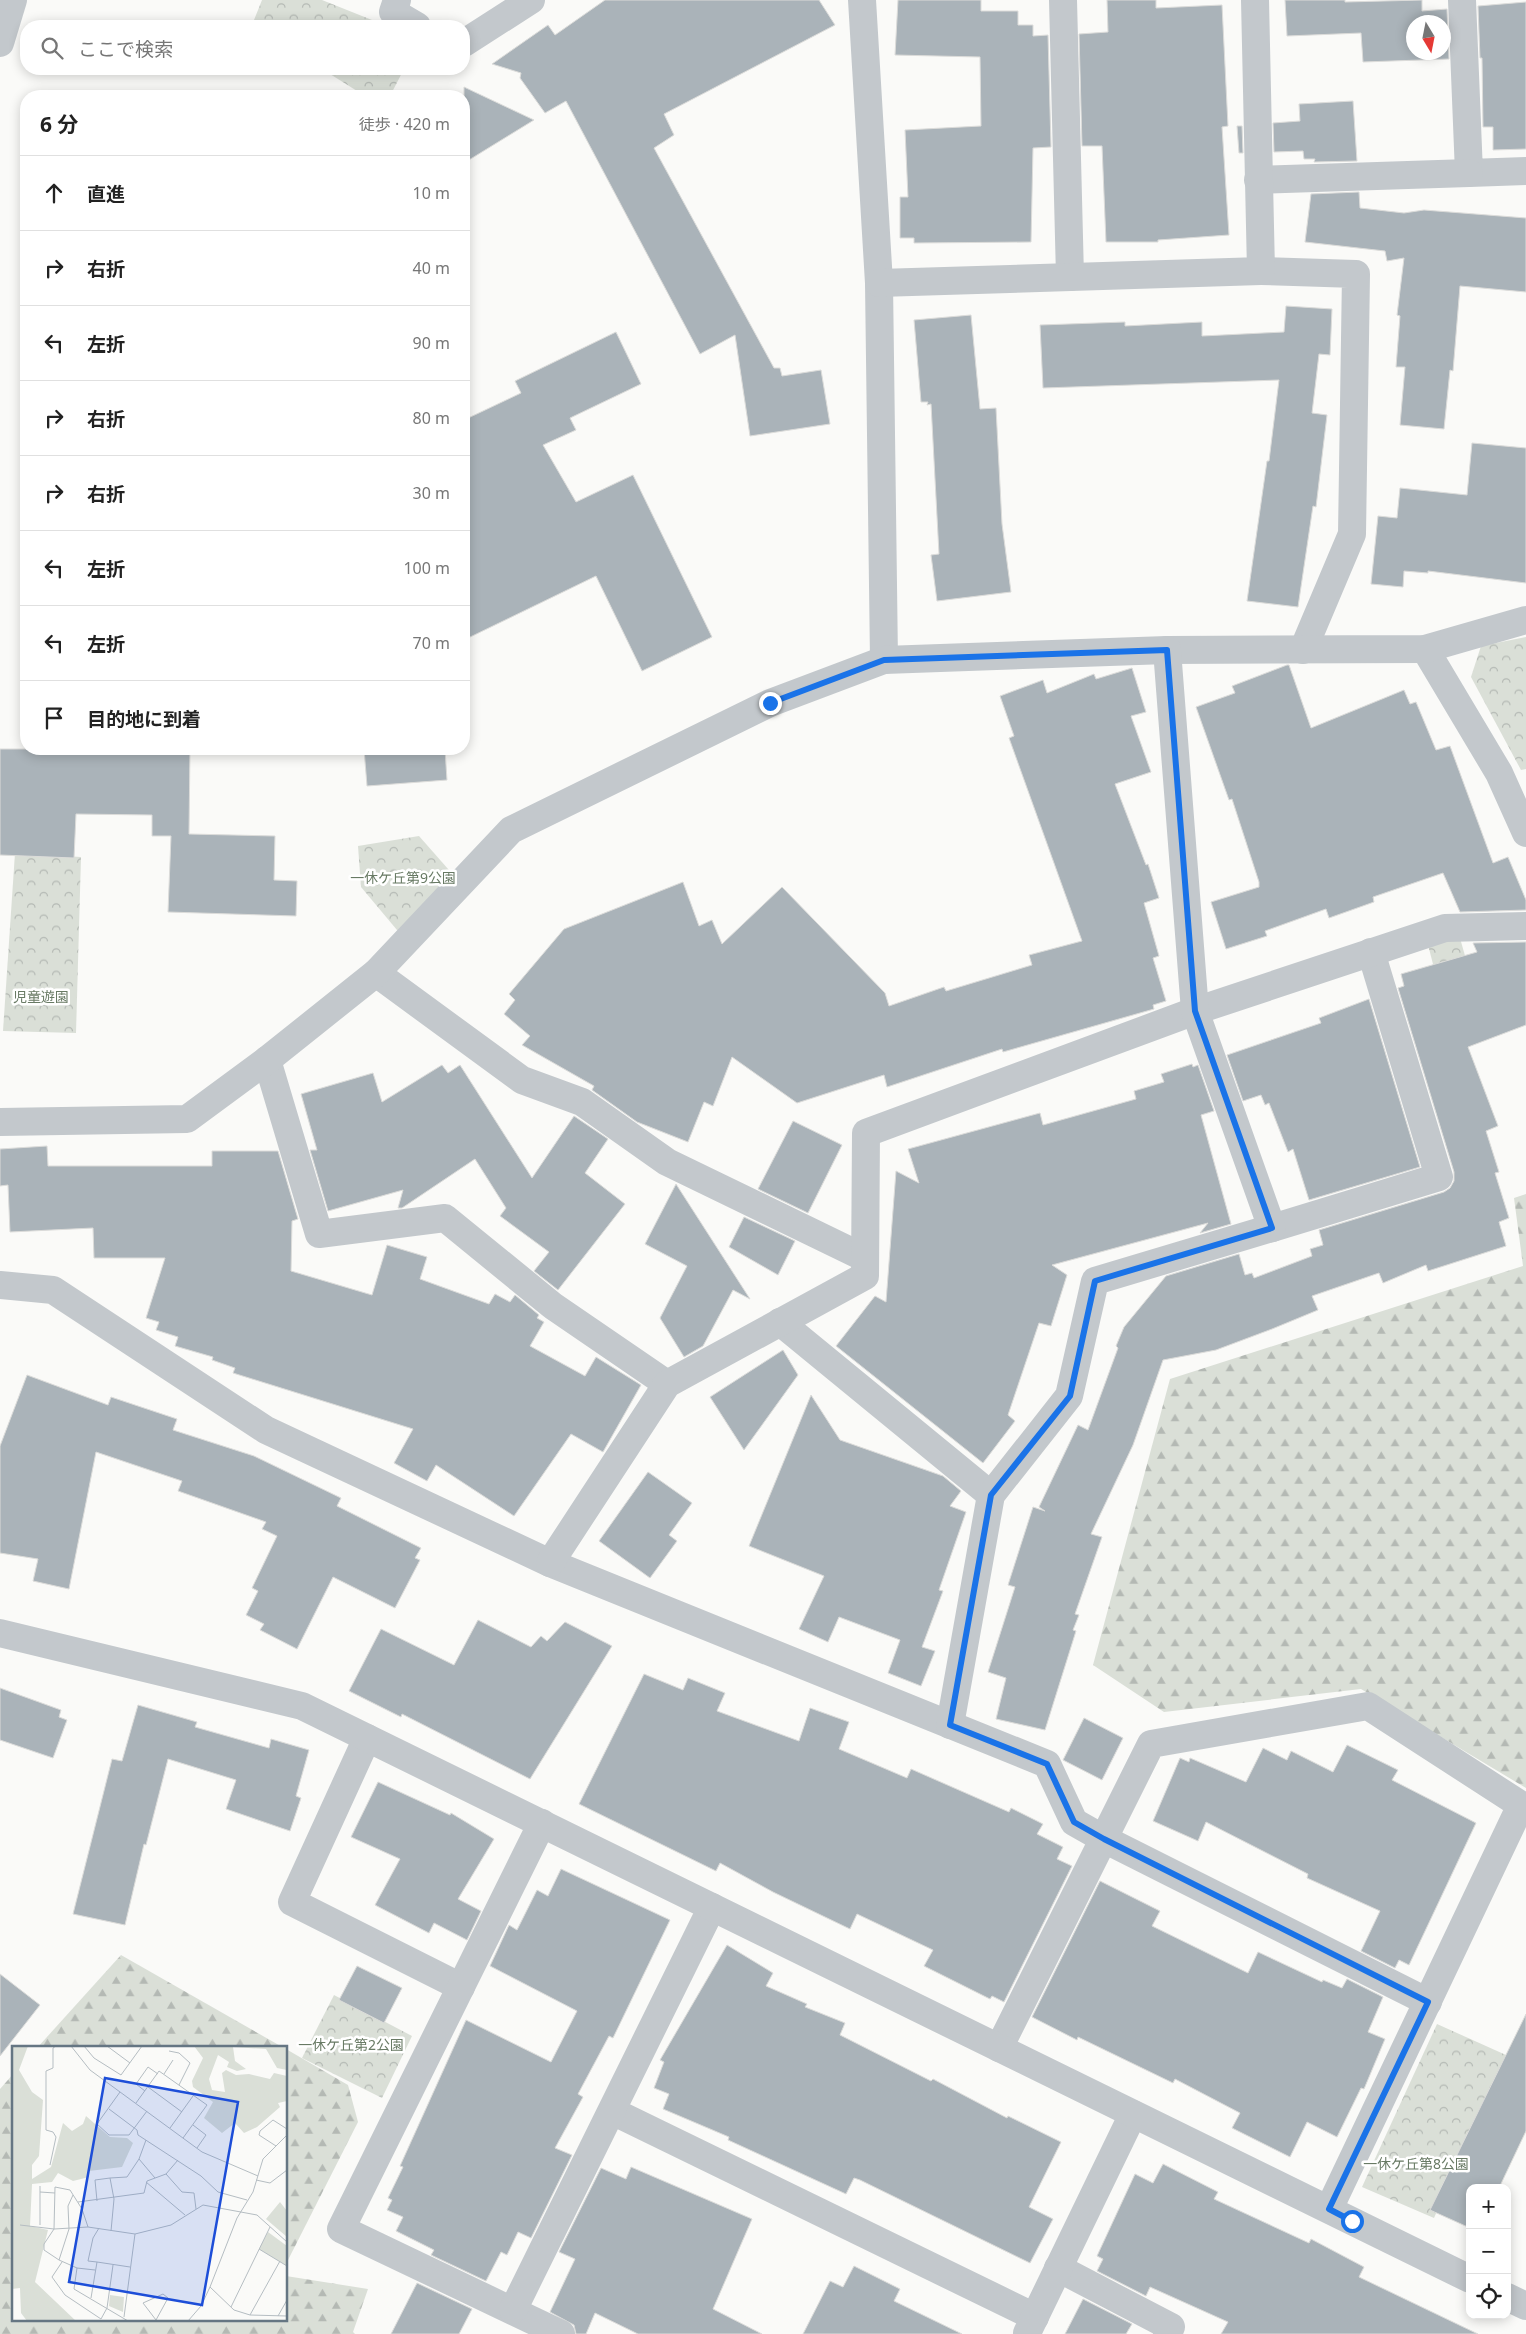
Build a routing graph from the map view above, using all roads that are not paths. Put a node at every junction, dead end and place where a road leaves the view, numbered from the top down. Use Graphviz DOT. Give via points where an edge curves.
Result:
graph roads {
  1 [pos="12,0"];
  2 [pos="397,0"];
  3 [pos="531,0"];
  4 [pos="862,0"];
  5 [pos="1063,0"];
  6 [pos="1254,0"];
  7 [pos="1462,0"];
  8 [pos="406,20"];
  9 [pos="470,39"];
  10 [pos="0,43"];
  11 [pos="1526,171"];
  12 [pos="1469,173"];
  13 [pos="1258,180"];
  14 [pos="1261,271"];
  15 [pos="1070,277"];
  16 [pos="879,283"];
  17 [pos="1526,620"];
  18 [pos="1425,649"];
  19 [pos="1167,650"];
  20 [pos="1303,650"];
  21 [pos="884,660"];
  22 [pos="1526,833"];
  23 [pos="1526,926"];
  24 [pos="1371,952"];
  25 [pos="376,974"];
  26 [pos="1195,1011"];
  27 [pos="267,1060"];
  28 [pos="0,1122"];
  29 [pos="1272,1228"];
  30 [pos="865,1258"];
  31 [pos="0,1285"];
  32 [pos="780,1322"];
  33 [pos="667,1384"];
  34 [pos="991,1495"];
  35 [pos="550,1563"];
  36 [pos="0,1633"];
  37 [pos="950,1725"];
  38 [pos="367,1738"];
  39 [pos="542,1823"];
  40 [pos="1104,1839"];
  41 [pos="712,1907"];
  42 [pos="461,1987"];
  43 [pos="1428,2002"];
  44 [pos="999,2048"];
  45 [pos="612,2111"];
  46 [pos="1133,2114"];
  47 [pos="1329,2209"];
  48 [pos="1058,2268"];
  49 [pos="1466,2277"];
  50 [pos="1511,2299"];
  51 [pos="1526,2306"];
  52 [pos="513,2310"];
  53 [pos="1031,2326"];
  54 [pos="561,2334"];
  55 [pos="1167,2334"];
  1 -- 10 [label="street"];
  2 -- 8 [label="street" via="392,12"];
  3 -- 9 [label="street"];
  4 -- 16 [label="street"];
  5 -- 15 [label="street"];
  6 -- 13 [label="street"];
  7 -- 12 [label="street"];
  11 -- 12 [label="street"];
  12 -- 13 [label="street"];
  13 -- 14 [label="street"];
  14 -- 15 [label="street"];
  14 -- 20 [label="street" via="1356,274 1352,534"];
  15 -- 16 [label="street"];
  16 -- 21 [label="street"];
  17 -- 18 [label="street"];
  18 -- 20 [label="street"];
  18 -- 22 [label="street" via="1499,773"];
  19 -- 20 [label="street"];
  19 -- 21 [label="street"];
  19 -- 26 [label="street"];
  21 -- 25 [label="street" via="770,703 511,830"];
  23 -- 24 [label="street" via="1444,928"];
  24 -- 26 [label="street"];
  24 -- 29 [label="street" via="1439,1177"];
  25 -- 27 [label="street"];
  25 -- 30 [label="street" via="522,1080 582,1102 667,1162"];
  26 -- 29 [label="street"];
  26 -- 30 [label="street" via="866,1133"];
  27 -- 28 [label="street" via="187,1119"];
  27 -- 33 [label="street" via="319,1234 445,1218 553,1306"];
  29 -- 34 [label="street" via="1095,1281 1070,1396"];
  30 -- 32 [label="street" via="865,1276"];
  31 -- 35 [label="street" via="53,1290 266,1430"];
  32 -- 33 [label="street"];
  32 -- 34 [label="street"];
  33 -- 35 [label="street"];
  34 -- 37 [label="street"];
  35 -- 37 [label="street"];
  36 -- 38 [label="street" via="302,1706"];
  37 -- 40 [label="street" via="1047,1764 1074,1822"];
  38 -- 39 [label="street"];
  38 -- 42 [label="street" via="292,1902"];
  39 -- 41 [label="street"];
  39 -- 42 [label="street"];
  40 -- 43 [label="street"];
  40 -- 43 [label="street" via="1152,1744 1368,1706 1521,1805"];
  40 -- 44 [label="street"];
  41 -- 44 [label="street"];
  41 -- 45 [label="street"];
  42 -- 52 [label="street" via="341,2229"];
  43 -- 47 [label="street"];
  44 -- 46 [label="street"];
  45 -- 52 [label="street"];
  45 -- 53 [label="street"];
  46 -- 47 [label="street"];
  46 -- 48 [label="street"];
  47 -- 49 [label="street"];
  48 -- 53 [label="street"];
  48 -- 55 [label="street" via="1171,2327"];
  50 -- 51 [label="street"];
  52 -- 54 [label="street"];
}
